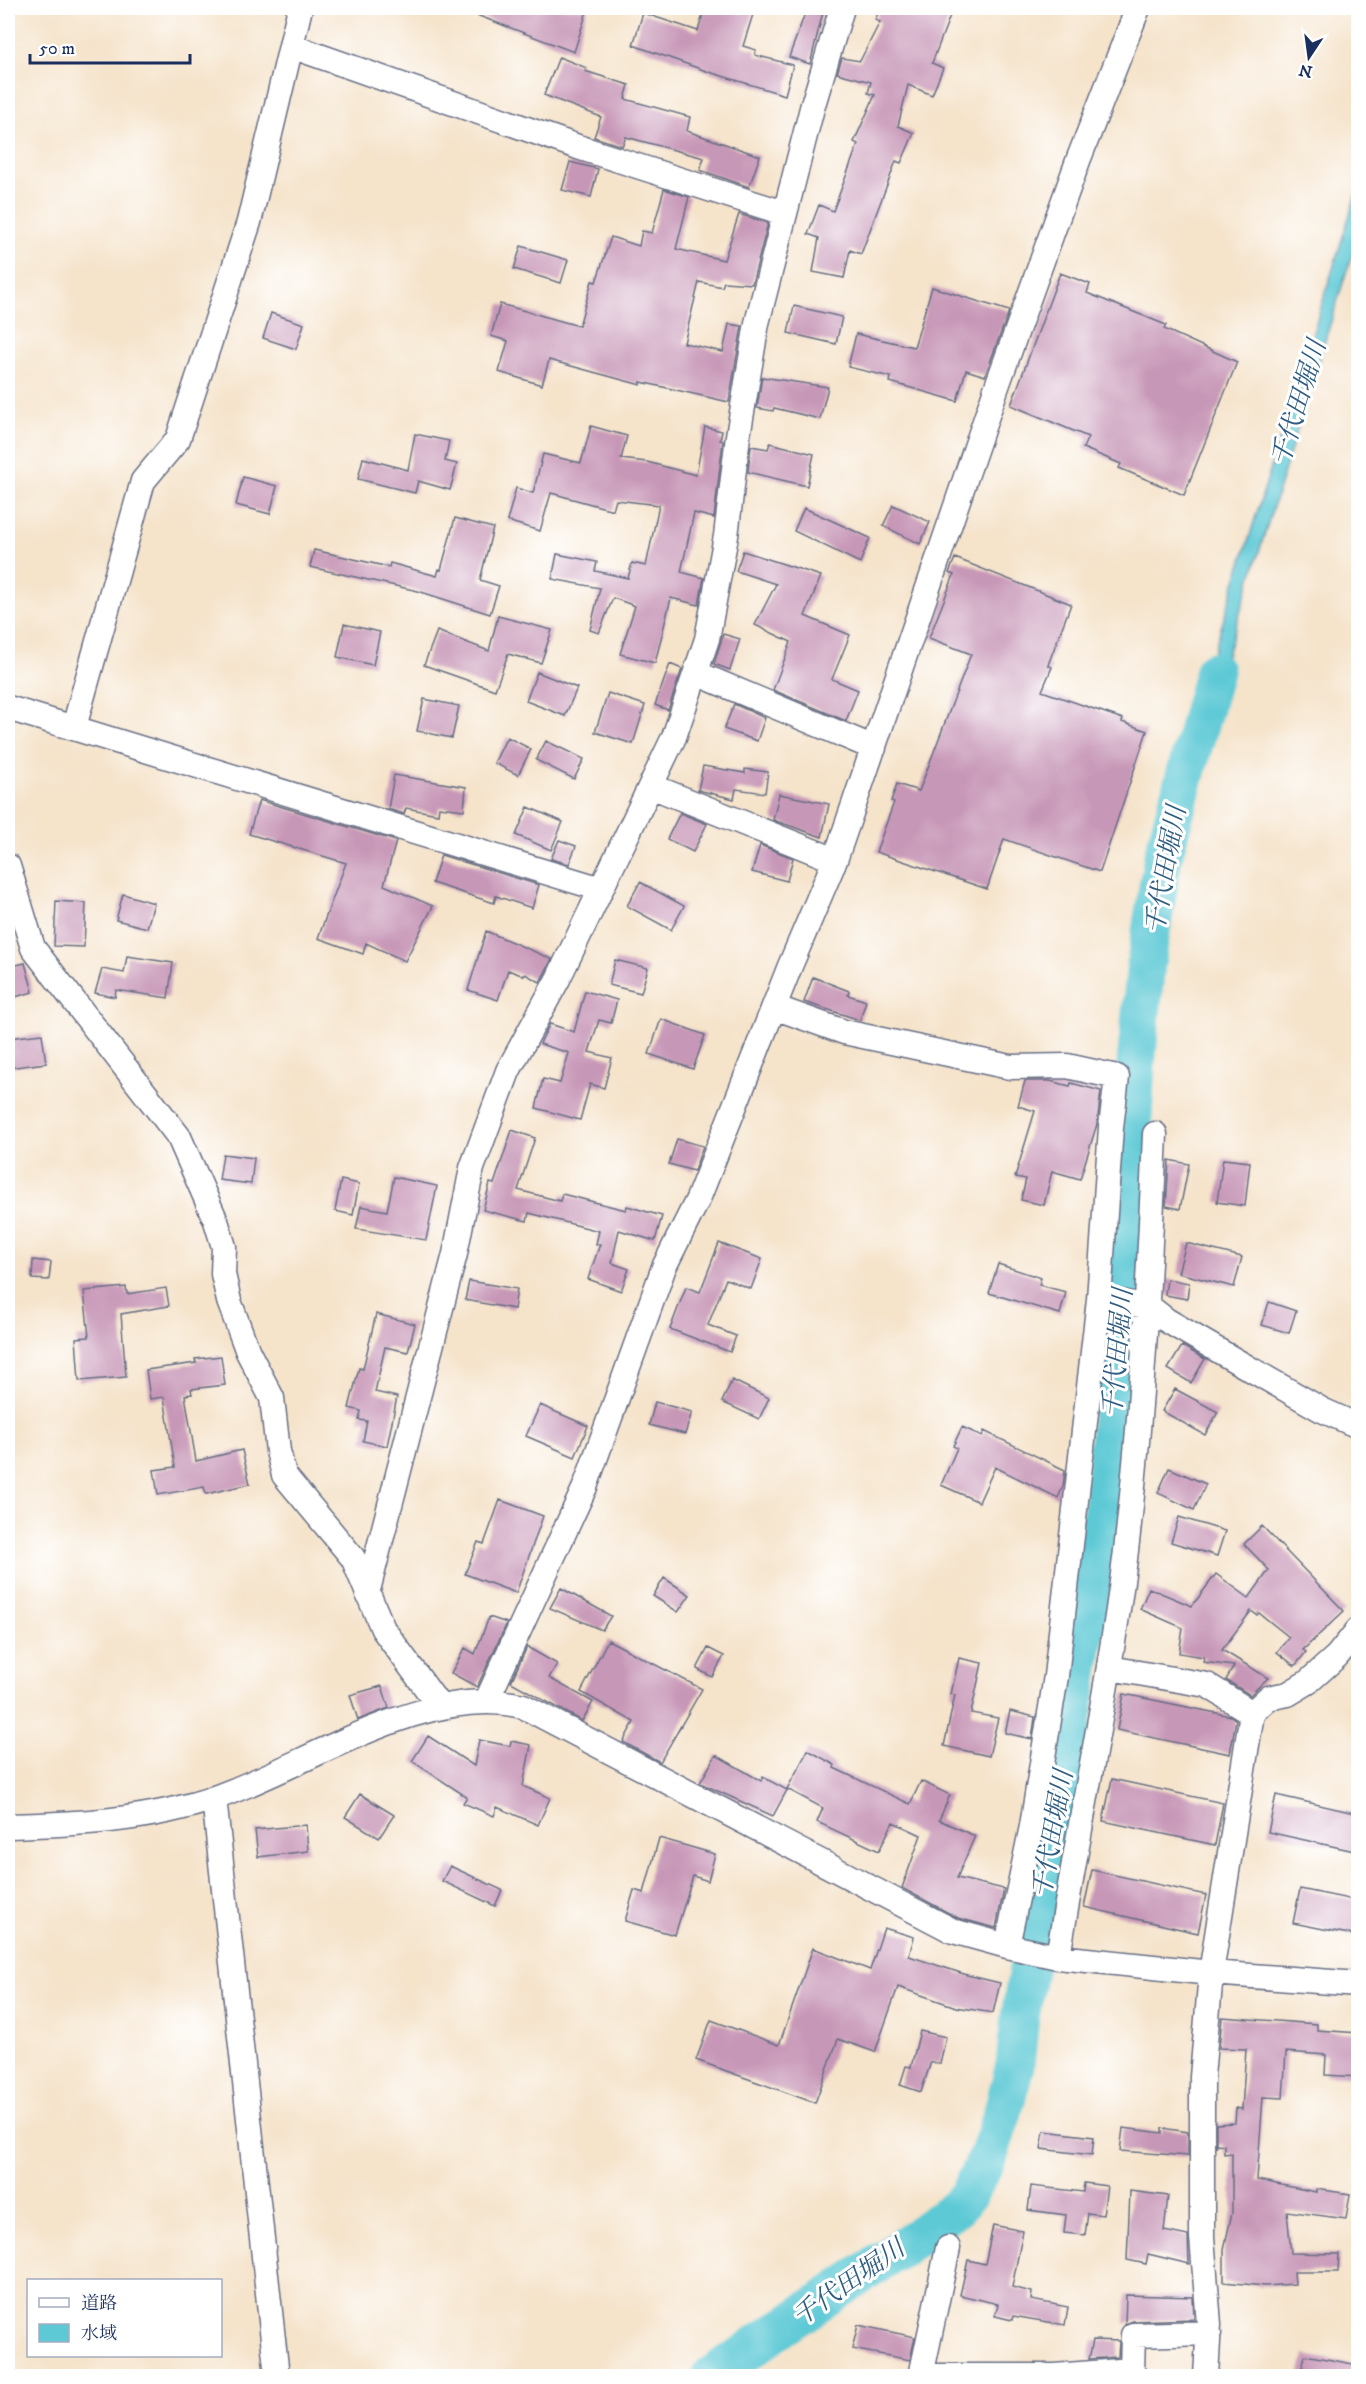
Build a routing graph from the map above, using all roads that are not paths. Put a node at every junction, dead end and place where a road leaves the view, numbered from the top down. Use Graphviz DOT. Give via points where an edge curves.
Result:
graph roads {
  1 [pos="300,8"];
  2 [pos="842,8"];
  3 [pos="1138,8"];
  4 [pos="291,46"];
  5 [pos="784,213"];
  6 [pos="696,673"];
  7 [pos="8,708"];
  8 [pos="74,727"];
  9 [pos="873,748"];
  10 [pos="651,786"];
  11 [pos="835,860"];
  12 [pos="8,866"];
  13 [pos="601,889"];
  14 [pos="774,1007"];
  15 [pos="1155,1134"];
  16 [pos="1099,1299"];
  17 [pos="1148,1306"];
  18 [pos="1359,1426"];
  19 [pos="368,1590"];
  20 [pos="1359,1630"];
  21 [pos="1110,1668"];
  22 [pos="487,1700"];
  23 [pos="440,1707"];
  24 [pos="1252,1713"];
  25 [pos="214,1798"];
  26 [pos="8,1826"];
  27 [pos="1007,1946"];
  28 [pos="1058,1957"];
  29 [pos="1211,1973"];
  30 [pos="1359,1984"];
  31 [pos="948,2248"];
  32 [pos="1209,2333"];
  33 [pos="277,2376"];
  34 [pos="921,2376"];
  35 [pos="1206,2376"];
  1 -- 4 [label="street"];
  2 -- 5 [label="street"];
  3 -- 9 [label="street" via="1079,158"];
  4 -- 5 [label="street" via="578,147"];
  4 -- 8 [label="street" via="249,222 178,439 143,481"];
  5 -- 6 [label="street" via="757,323 725,547 707,639"];
  6 -- 9 [label="street"];
  6 -- 10 [label="street"];
  7 -- 8 [label="street"];
  8 -- 13 [label="street"];
  9 -- 11 [label="street"];
  10 -- 11 [label="street"];
  10 -- 13 [label="street"];
  11 -- 14 [label="street"];
  12 -- 19 [label="street" via="33,948 179,1137 224,1247 223,1274 229,1301 248,1352 272,1398 284,1475 353,1558"];
  13 -- 19 [label="street" via="508,1071 472,1168 455,1254"];
  14 -- 16 [label="street" via="844,1032 1010,1067 1067,1066 1117,1077"];
  14 -- 22 [label="street" via="698,1199 664,1267 585,1487"];
  15 -- 17 [label="street"];
  16 -- 17 [label="street"];
  16 -- 27 [label="street" via="1056,1676 1032,1826"];
  17 -- 18 [label="street" via="1322,1410"];
  17 -- 21 [label="street" via="1125,1557"];
  19 -- 23 [label="street" via="383,1629"];
  20 -- 24 [label="street" via="1308,1682 1288,1694 1268,1698"];
  21 -- 24 [label="street" via="1207,1684"];
  21 -- 28 [label="street"];
  22 -- 23 [label="street"];
  22 -- 27 [label="street" via="523,1706 953,1931"];
  23 -- 25 [label="street" via="413,1713"];
  24 -- 29 [label="street"];
  25 -- 26 [label="street" via="150,1815 88,1824"];
  25 -- 33 [label="street"];
  27 -- 28 [label="street"];
  28 -- 29 [label="street"];
  29 -- 30 [label="street"];
  29 -- 32 [label="street" via="1202,2077 1202,2237"];
  31 -- 34 [label="street"];
  32 -- 34 [label="street" via="1133,2335 1132,2370 1054,2376"];
  32 -- 35 [label="street"];
}
